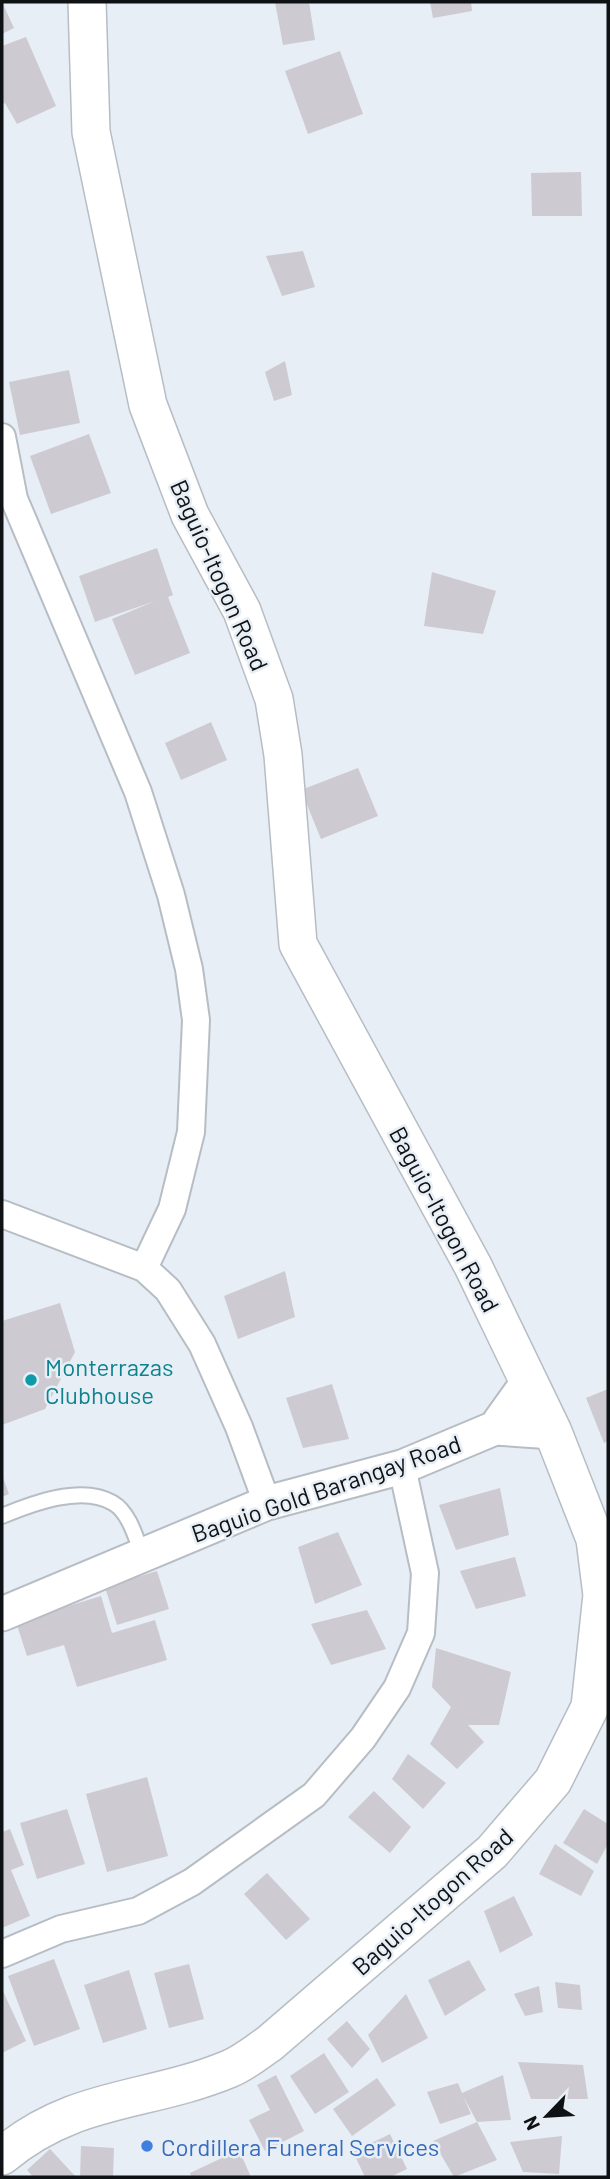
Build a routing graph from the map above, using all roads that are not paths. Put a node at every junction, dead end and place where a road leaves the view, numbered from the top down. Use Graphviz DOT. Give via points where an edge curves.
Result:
graph roads {
  1 [pos="87,2"];
  2 [pos="2,437"];
  3 [pos="2,1214"];
  4 [pos="144,1268"];
  5 [pos="528,1382"];
  6 [pos="495,1428"];
  7 [pos="553,1432"];
  8 [pos="402,1467"];
  9 [pos="267,1503"];
  10 [pos="2,1516"];
  11 [pos="142,1555"];
  12 [pos="2,1614"];
  13 [pos="599,1712"];
  14 [pos="2,1954"];
  15 [pos="2,2157"];
  1 -- 5 [label="main road, Baguio-Itogon Road" via="91,132 148,405 191,515 242,611 274,698 298,944 473,1266"];
  2 -- 4 [label="street" via="14,499 138,792 189,970 197,1020 191,1132 172,1209"];
  3 -- 4 [label="street"];
  4 -- 9 [label="street" via="168,1290 202,1344"];
  5 -- 6 [label="street"];
  5 -- 7 [label="main road, Baguio-Itogon Road"];
  6 -- 7 [label="street, Baguio Gold Barangay Road"];
  6 -- 8 [label="street, Baguio Gold Barangay Road"];
  7 -- 13 [label="main road, Baguio-Itogon Road" via="595,1539 602,1595"];
  8 -- 9 [label="street, Baguio Gold Barangay Road"];
  8 -- 14 [label="street" via="425,1573 421,1633 397,1688 363,1738 314,1796 192,1882 138,1911 61,1929"];
  9 -- 11 [label="street, Baguio Gold Barangay Road"];
  10 -- 11 [label="lane" via="45,1499 90,1497 112,1502 122,1512"];
  11 -- 12 [label="street, Baguio Gold Barangay Road"];
  13 -- 15 [label="main road, Baguio-Itogon Road" via="553,1781 500,1844 270,2043 231,2068 71,2113 29,2134"];
}
